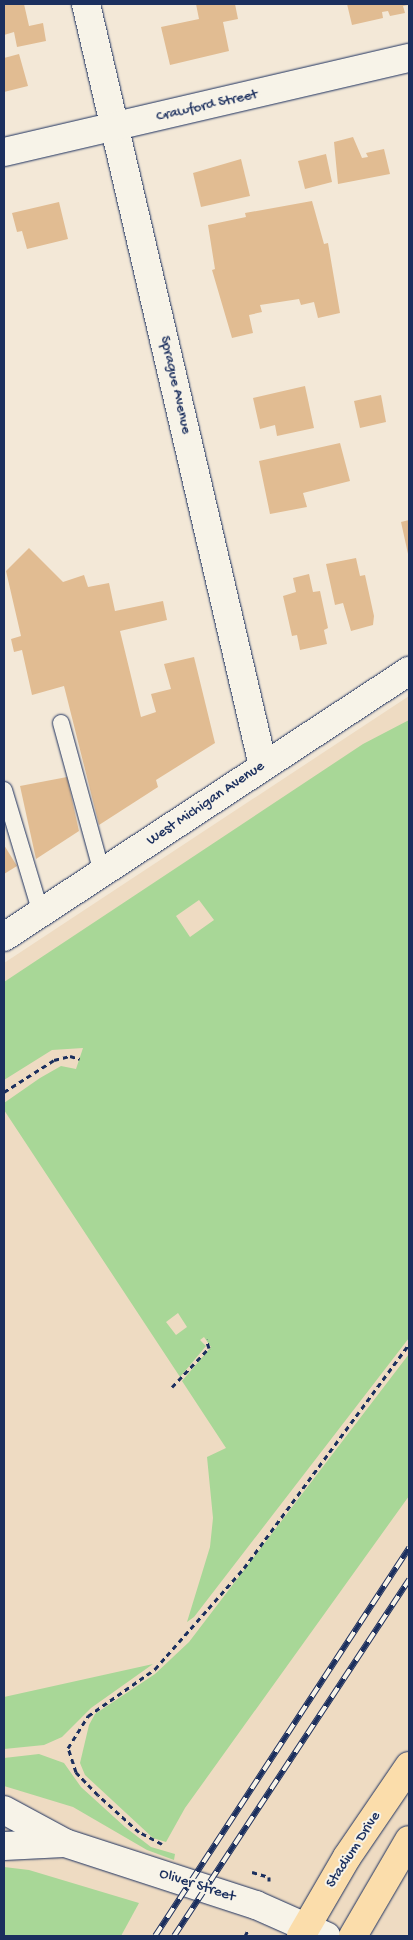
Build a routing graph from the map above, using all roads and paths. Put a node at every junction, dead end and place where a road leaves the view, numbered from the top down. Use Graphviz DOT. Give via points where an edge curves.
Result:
graph roads {
  1 [pos="86,4"];
  2 [pos="409,58"];
  3 [pos="115,127"];
  4 [pos="4,152"];
  5 [pos="409,672"];
  6 [pos="61,723"];
  7 [pos="262,766"];
  8 [pos="4,790"];
  9 [pos="102,873"];
  10 [pos="41,912"];
  11 [pos="4,938"];
  12 [pos="80,1059"];
  13 [pos="4,1092"];
  14 [pos="206,1339"];
  15 [pos="409,1344"];
  16 [pos="172,1387"];
  17 [pos="409,1766"];
  18 [pos="4,1810"];
  19 [pos="409,1840"];
  20 [pos="65,1843"];
  21 [pos="4,1846"];
  22 [pos="171,1848"];
  23 [pos="250,1872"];
  24 [pos="268,1887"];
  25 [pos="311,1934"];
  26 [pos="352,1936"];
  1 -- 3 [label="street, Sprague Avenue"];
  2 -- 3 [label="street, Crawford Street"];
  3 -- 4 [label="street, Crawford Street"];
  3 -- 7 [label="street, Sprague Avenue"];
  5 -- 7 [label="street, West Michigan Avenue"];
  6 -- 9 [label="lane"];
  7 -- 9 [label="street, West Michigan Avenue"];
  8 -- 10 [label="lane"];
  9 -- 10 [label="street, West Michigan Avenue"];
  10 -- 11 [label="street, West Michigan Avenue"];
  12 -- 13 [label="path" via="70,1056 54,1060"];
  14 -- 16 [label="path" via="209,1348"];
  15 -- 22 [label="path" via="238,1575 155,1668 88,1716 68,1748 76,1772 98,1795 139,1832"];
  17 -- 25 [label="main road, Stadium Drive" via="347,1857"];
  18 -- 20 [label="street, Oliver Street"];
  19 -- 26 [label="main road"];
  20 -- 21 [label="street, Oliver Street"];
  20 -- 25 [label="street, Oliver Street" via="256,1905"];
  23 -- 24 [label="path" via="269,1877"];
}
